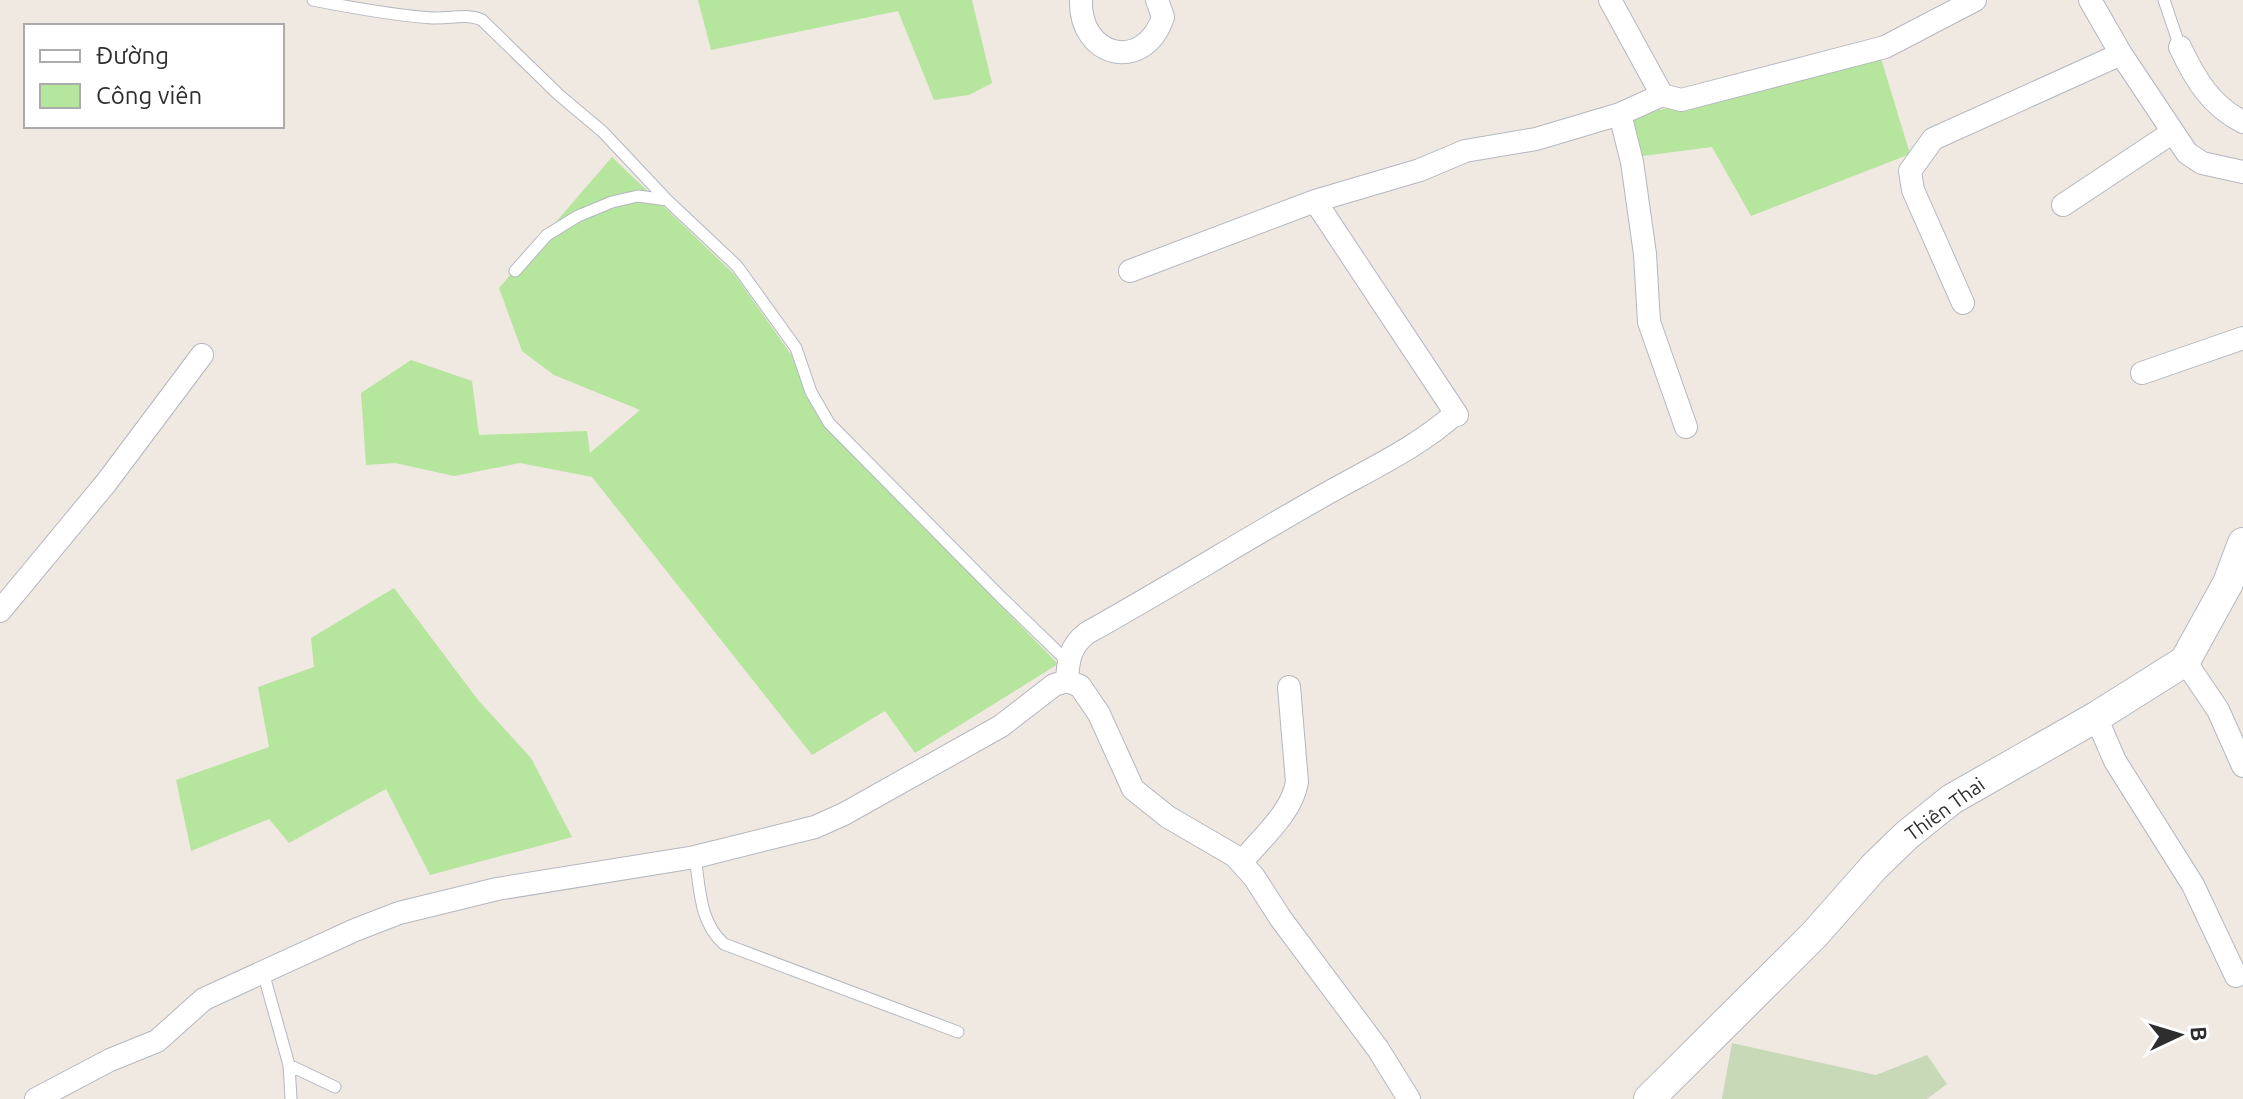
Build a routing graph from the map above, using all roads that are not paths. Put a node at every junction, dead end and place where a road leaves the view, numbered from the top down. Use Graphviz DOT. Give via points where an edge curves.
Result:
graph roads {
  1 [pos="313,0"];
  2 [pos="1081,0"];
  3 [pos="1157,0"];
  4 [pos="1610,0"];
  5 [pos="1975,0"];
  6 [pos="2090,0"];
  7 [pos="2164,0"];
  8 [pos="2180,47"];
  9 [pos="2121,54"];
  10 [pos="1662,95"];
  11 [pos="1620,114"];
  12 [pos="2243,122"];
  13 [pos="2173,132"];
  14 [pos="2243,172"];
  15 [pos="667,200"];
  16 [pos="1315,201"];
  17 [pos="2063,205"];
  18 [pos="515,271"];
  19 [pos="1130,271"];
  20 [pos="1963,303"];
  21 [pos="2243,338"];
  22 [pos="202,355"];
  23 [pos="2142,373"];
  24 [pos="1686,427"];
  25 [pos="2243,543"];
  26 [pos="0,611"];
  27 [pos="2185,661"];
  28 [pos="1067,673"];
  29 [pos="1289,687"];
  30 [pos="2096,717"];
  31 [pos="2243,766"];
  32 [pos="695,857"];
  33 [pos="1242,862"];
  34 [pos="263,971"];
  35 [pos="2236,976"];
  36 [pos="958,1032"];
  37 [pos="289,1065"];
  38 [pos="335,1087"];
  39 [pos="36,1099"];
  40 [pos="291,1099"];
  41 [pos="1409,1099"];
  42 [pos="1649,1099"];
  1 -- 15 [label="lane" via="370,12 482,20 603,132"];
  2 -- 3 [label="street" via="1082,19 1095,41 1120,53 1151,41 1163,17"];
  4 -- 10 [label="street"];
  5 -- 10 [label="street" via="1885,47 1696,98"];
  6 -- 9 [label="street"];
  7 -- 8 [label="lane"];
  8 -- 12 [label="street" via="2192,73 2222,112"];
  9 -- 13 [label="street"];
  9 -- 20 [label="street" via="1933,139 1921,152 1910,171 1913,190"];
  10 -- 11 [label="street"];
  11 -- 16 [label="street" via="1536,139 1465,151"];
  11 -- 24 [label="street" via="1645,254 1649,322"];
  13 -- 14 [label="street" via="2187,153 2202,163"];
  13 -- 17 [label="street"];
  15 -- 18 [label="lane" via="638,196 578,216 547,235"];
  15 -- 28 [label="lane" via="737,266 796,348 829,423 1063,657"];
  16 -- 19 [label="street"];
  16 -- 28 [label="street" via="1456,414 1389,460 1087,633 1075,643"];
  21 -- 23 [label="street"];
  22 -- 26 [label="street"];
  25 -- 27 [label="street, Thiên Thai" via="2228,583"];
  27 -- 30 [label="street, Thiên Thai"];
  27 -- 31 [label="street" via="2218,710"];
  28 -- 32 [label="street" via="1001,726 844,814 815,827"];
  28 -- 33 [label="street" via="1099,714 1133,789"];
  29 -- 33 [label="street" via="1295,794"];
  30 -- 35 [label="street" via="2115,761 2193,885"];
  30 -- 42 [label="street, Thiên Thai" via="1952,799 1907,835"];
  32 -- 34 [label="street" via="497,889 421,907"];
  32 -- 36 [label="lane" via="704,917 724,944"];
  33 -- 41 [label="street"];
  34 -- 37 [label="lane"];
  34 -- 39 [label="street" via="204,999 157,1041"];
  37 -- 38 [label="lane"];
  37 -- 40 [label="lane"];
}
